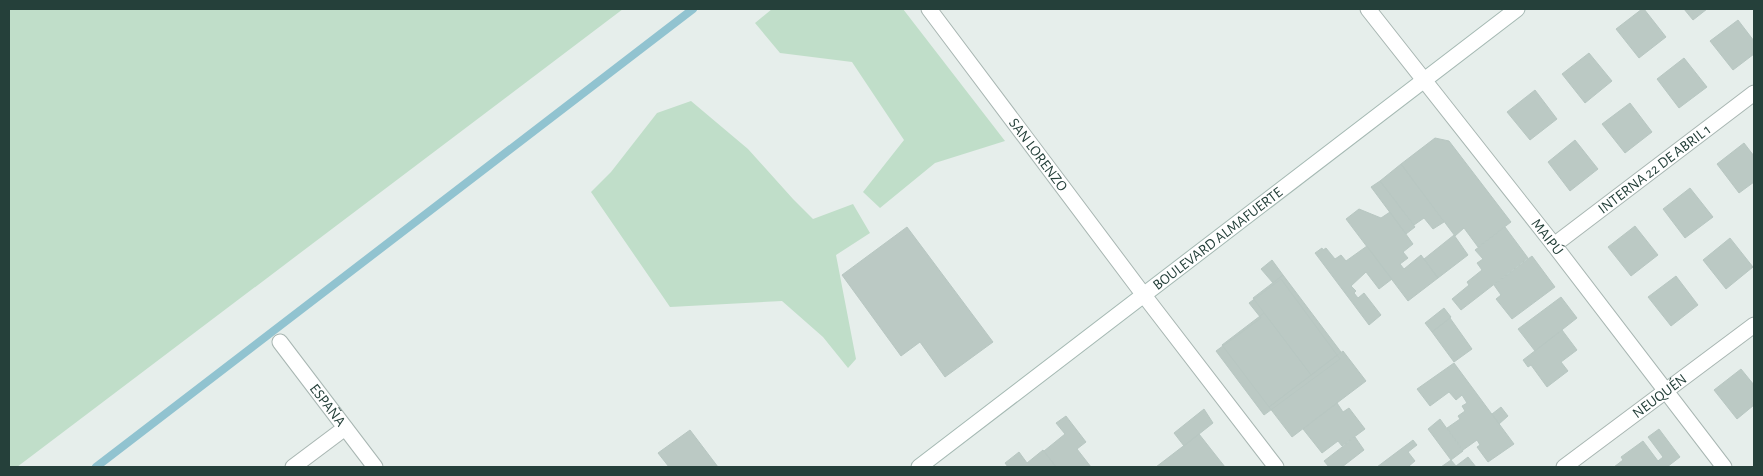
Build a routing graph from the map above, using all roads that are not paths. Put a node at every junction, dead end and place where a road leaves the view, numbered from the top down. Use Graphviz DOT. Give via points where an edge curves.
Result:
graph roads {
  1 [pos="929,9"];
  2 [pos="1368,9"];
  3 [pos="1517,9"];
  4 [pos="1423,80"];
  5 [pos="1754,93"];
  6 [pos="1554,245"];
  7 [pos="1143,294"];
  8 [pos="1754,325"];
  9 [pos="280,342"];
  10 [pos="1666,392"];
  11 [pos="345,428"];
  12 [pos="293,467"];
  13 [pos="375,467"];
  14 [pos="919,467"];
  15 [pos="1276,467"];
  16 [pos="1564,467"];
  17 [pos="1724,467"];
  1 -- 7 [label="street, SAN LORENZO"];
  2 -- 4 [label="street, MAIPÚ"];
  3 -- 4 [label="street, BOULEVARD ALMAFUERTE"];
  4 -- 6 [label="street, MAIPÚ"];
  4 -- 7 [label="street, BOULEVARD ALMAFUERTE"];
  5 -- 6 [label="street, INTERNA 22 DE ABRIL 1"];
  6 -- 10 [label="street, MAIPÚ"];
  7 -- 14 [label="street, BOULEVARD ALMAFUERTE"];
  7 -- 15 [label="street, SAN LORENZO"];
  8 -- 10 [label="street, NEUQUÉN"];
  9 -- 11 [label="street, ESPAÑA"];
  10 -- 16 [label="street, NEUQUÉN"];
  10 -- 17 [label="street, MAIPÚ"];
  11 -- 12 [label="street"];
  11 -- 13 [label="street, ESPAÑA"];
}
